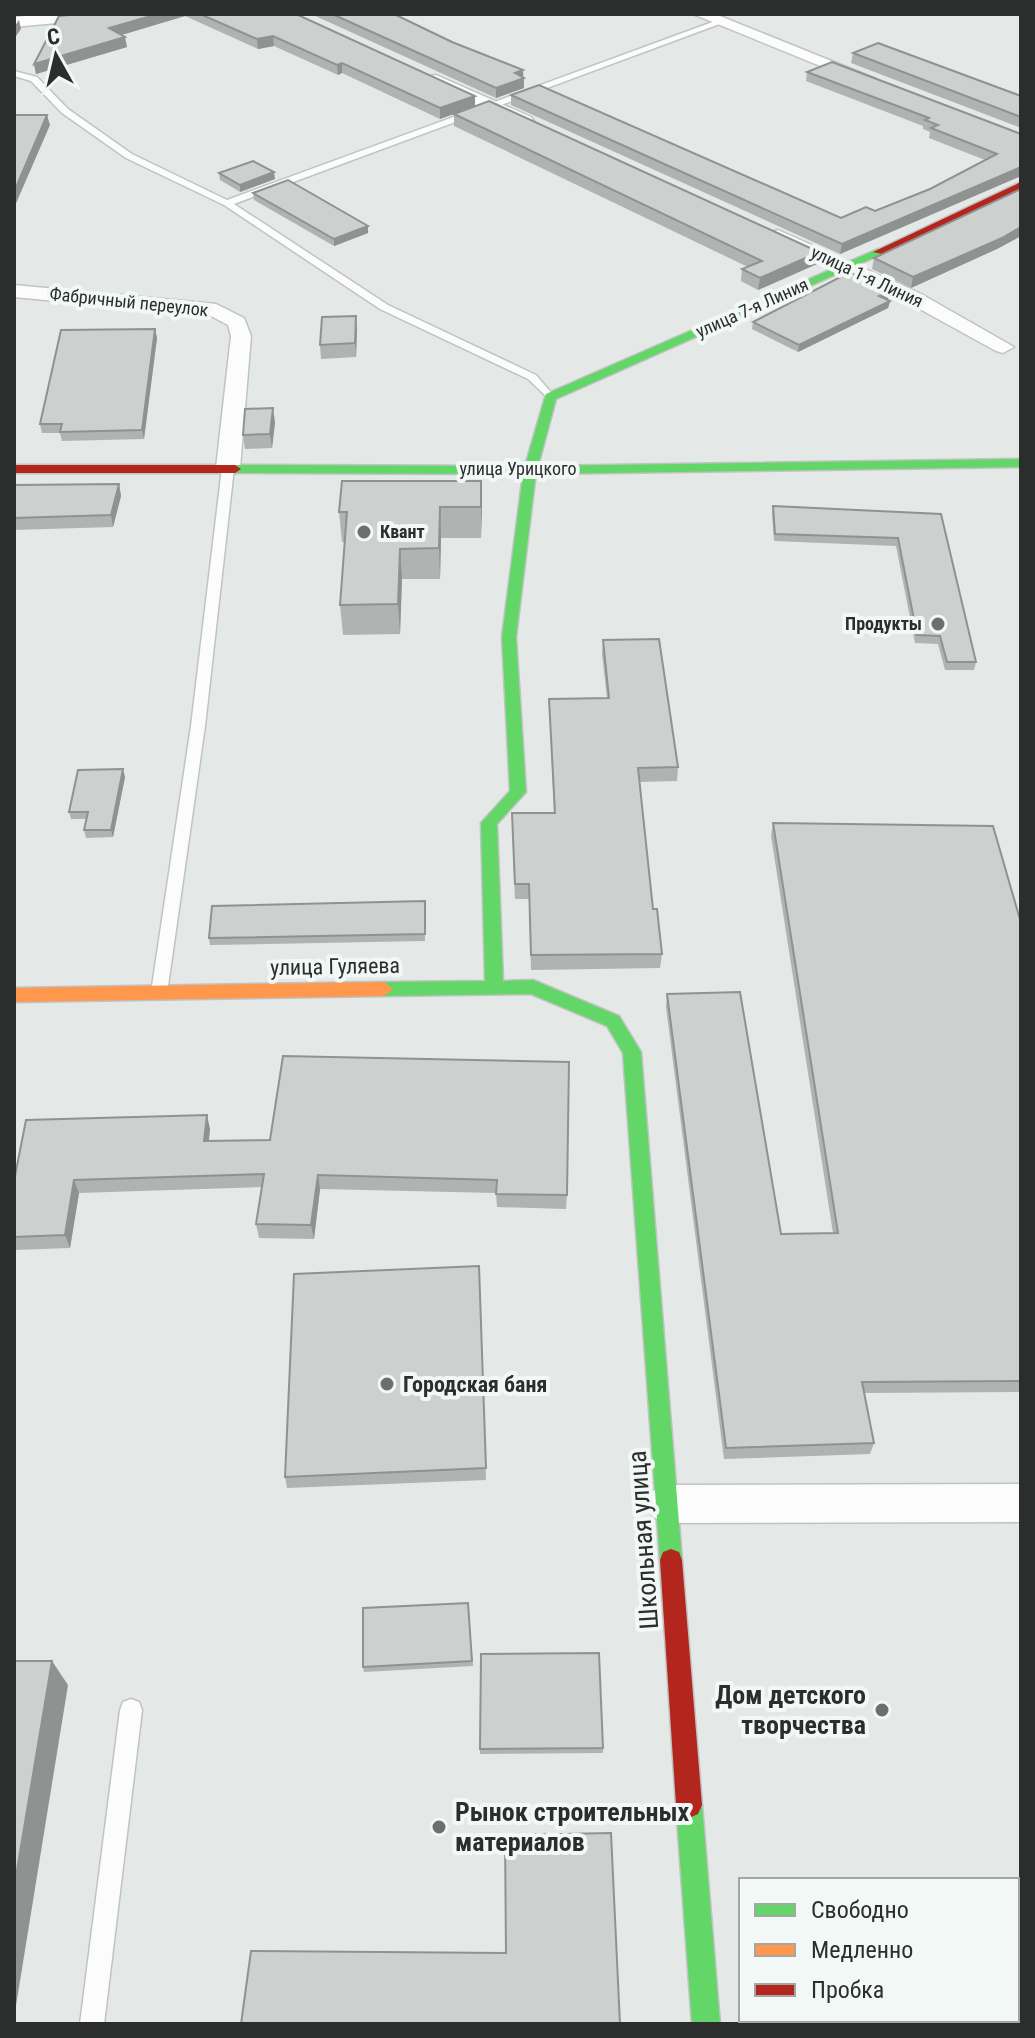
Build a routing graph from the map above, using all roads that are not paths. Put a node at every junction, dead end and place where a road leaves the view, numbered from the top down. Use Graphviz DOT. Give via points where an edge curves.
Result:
graph roads {
  1 [pos="99,14"];
  2 [pos="701,14"];
  3 [pos="14,22"];
  4 [pos="721,22"];
  5 [pos="14,73"];
  6 [pos="421,73"];
  7 [pos="892,88"];
  8 [pos="493,106"];
  9 [pos="546,131"];
  10 [pos="1021,185"];
  11 [pos="227,203"];
  12 [pos="759,228"];
  13 [pos="846,267"];
  14 [pos="14,291"];
  15 [pos="1003,347"];
  16 [pos="550,397"];
  17 [pos="1021,463"];
  18 [pos="228,468"];
  19 [pos="14,469"];
  20 [pos="532,470"];
  21 [pos="494,987"];
  22 [pos="159,993"];
  23 [pos="14,995"];
  24 [pos="632,1052"];
  25 [pos="1021,1503"];
  26 [pos="667,1504"];
  27 [pos="131,1710"];
  28 [pos="92,2024"];
  29 [pos="706,2024"];
  1 -- 3 [label="street"];
  2 -- 4 [label="street"];
  4 -- 7 [label="street"];
  4 -- 8 [label="lane"];
  5 -- 11 [label="lane" via="34,79 65,111 129,156"];
  6 -- 8 [label="street"];
  8 -- 9 [label="street"];
  8 -- 11 [label="lane"];
  10 -- 13 [label="street, улица 7-я Линия"];
  11 -- 16 [label="lane" via="384,307 532,377"];
  12 -- 13 [label="street, улица 1-я Линия"];
  13 -- 15 [label="street, улица 1-я Линия"];
  13 -- 16 [label="street, улица 7-я Линия"];
  14 -- 18 [label="street, Фабричный переулок" via="216,310 237,322 241,336"];
  16 -- 20 [label="street"];
  17 -- 20 [label="street, улица Урицкого"];
  18 -- 19 [label="street, улица Урицкого"];
  18 -- 20 [label="street, улица Урицкого"];
  18 -- 22 [label="lane"];
  20 -- 21 [label="street" via="509,637 518,792 489,823"];
  21 -- 22 [label="street, улица Гуляева"];
  21 -- 24 [label="street, улица Гуляева" via="533,987 613,1021"];
  22 -- 23 [label="street, улица Гуляева"];
  24 -- 26 [label="street, Школьная улица"];
  25 -- 26 [label="street"];
  26 -- 29 [label="street, Школьная улица"];
  27 -- 28 [label="lane"];
}
